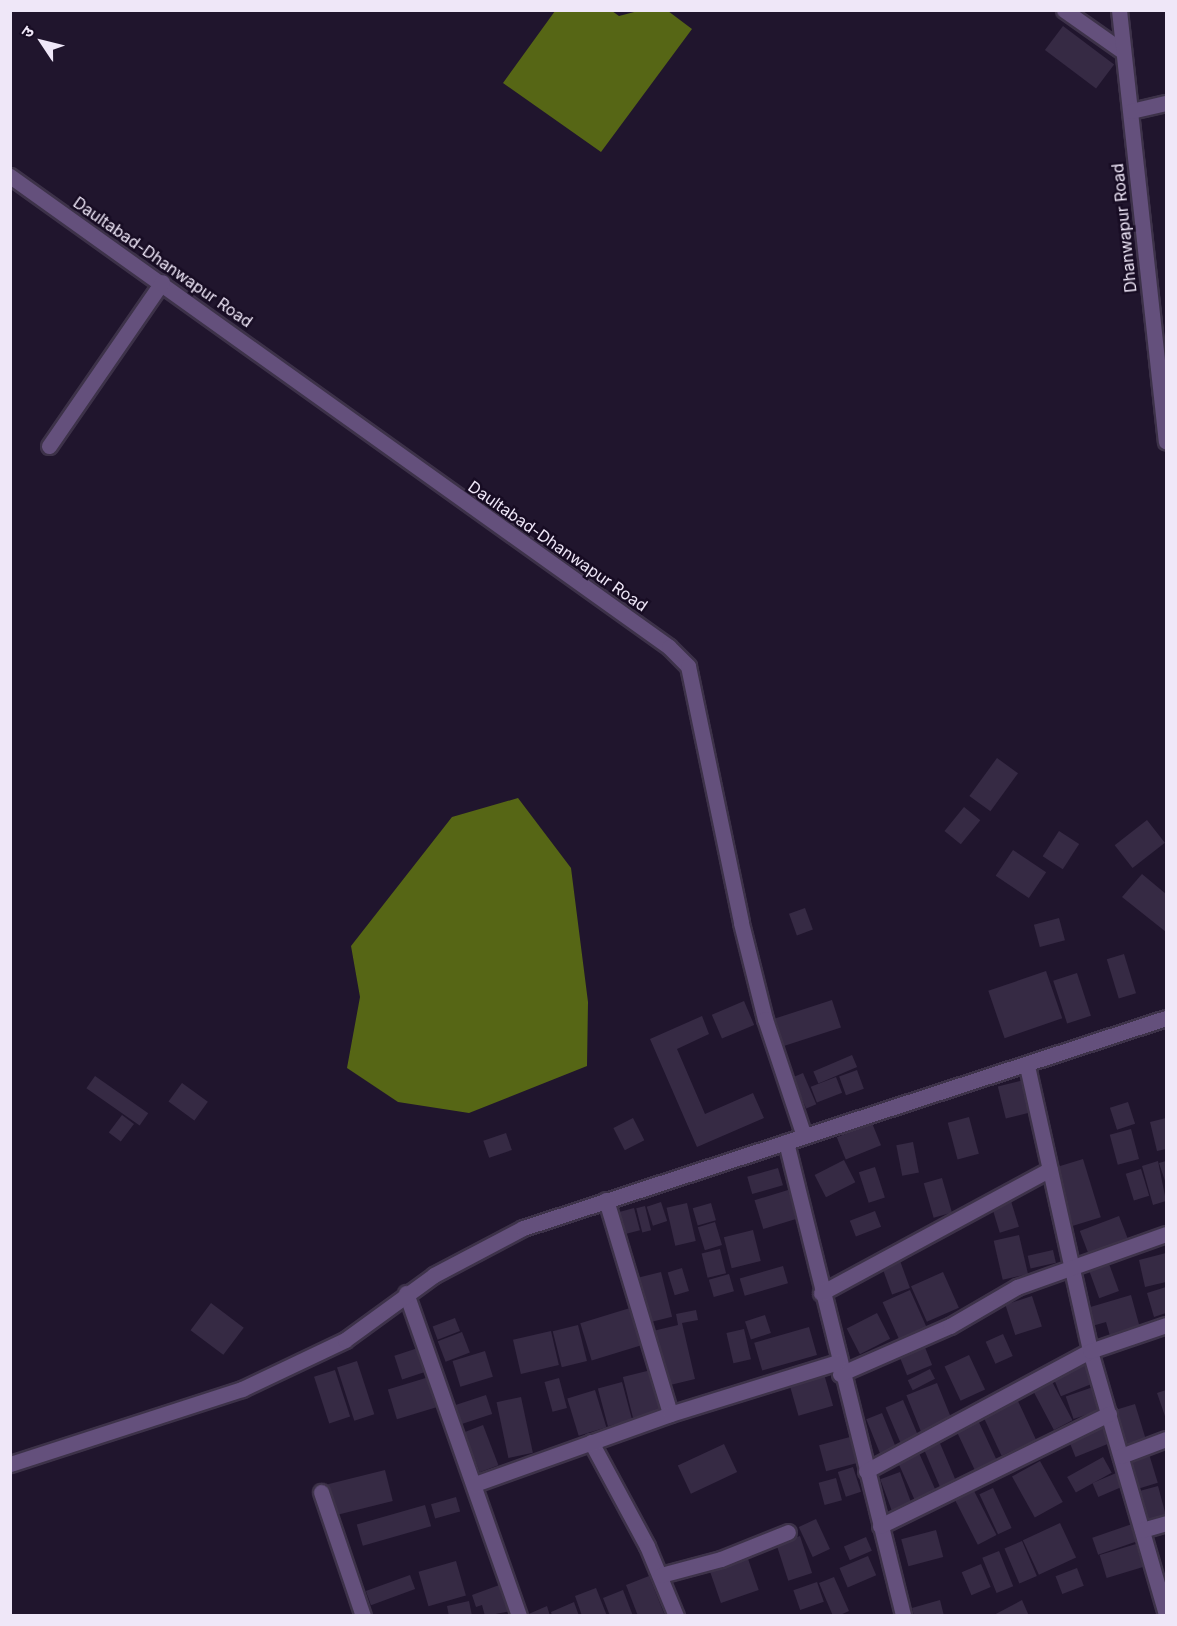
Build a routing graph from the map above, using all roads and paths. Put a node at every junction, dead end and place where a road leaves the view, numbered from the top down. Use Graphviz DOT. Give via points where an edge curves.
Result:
graph roads {
  1 [pos="1064,10"];
  2 [pos="1119,10"];
  3 [pos="1121,50"];
  4 [pos="1167,104"];
  5 [pos="1131,111"];
  6 [pos="10,176"];
  7 [pos="162,282"];
  8 [pos="1167,441"];
  9 [pos="49,446"];
  10 [pos="1167,1018"];
  11 [pos="1027,1066"];
  12 [pos="804,1136"];
  13 [pos="786,1142"];
  14 [pos="1050,1169"];
  15 [pos="606,1200"];
  16 [pos="1167,1234"];
  17 [pos="1073,1267"];
  18 [pos="406,1293"];
  19 [pos="821,1293"];
  20 [pos="1167,1325"];
  21 [pos="1090,1351"];
  22 [pos="839,1368"];
  23 [pos="670,1414"];
  24 [pos="1109,1414"];
  25 [pos="1167,1439"];
  26 [pos="591,1442"];
  27 [pos="1121,1456"];
  28 [pos="10,1464"];
  29 [pos="866,1472"];
  30 [pos="475,1484"];
  31 [pos="321,1492"];
  32 [pos="1167,1523"];
  33 [pos="880,1526"];
  34 [pos="1142,1530"];
  35 [pos="788,1532"];
  36 [pos="661,1575"];
  37 [pos="1166,1614"];
  38 [pos="363,1616"];
  39 [pos="519,1616"];
  40 [pos="676,1616"];
  41 [pos="903,1616"];
  42 [pos="1159,1616"];
  1 -- 3 [label="street"];
  2 -- 3 [label="street, Dhanwapur Road"];
  3 -- 5 [label="street, Dhanwapur Road"];
  4 -- 5 [label="street"];
  5 -- 8 [label="street, Dhanwapur Road"];
  6 -- 7 [label="street, Daultabad-Dhanwapur Road"];
  7 -- 9 [label="street"];
  7 -- 12 [label="street, Daultabad-Dhanwapur Road" via="669,647 688,666 741,923 765,1019"];
  10 -- 11 [label="street"];
  11 -- 12 [label="street"];
  11 -- 14 [label="street"];
  12 -- 13 [label="street"];
  13 -- 15 [label="street"];
  13 -- 19 [label="street"];
  14 -- 17 [label="street"];
  14 -- 19 [label="street"];
  15 -- 18 [label="street" via="523,1228"];
  15 -- 23 [label="street"];
  16 -- 17 [label="street"];
  17 -- 21 [label="street"];
  17 -- 22 [label="street" via="1017,1287 950,1326"];
  18 -- 28 [label="street" via="345,1340 242,1389"];
  18 -- 30 [label="street"];
  19 -- 22 [label="street"];
  20 -- 21 [label="street"];
  21 -- 24 [label="street"];
  21 -- 29 [label="street"];
  22 -- 23 [label="street"];
  22 -- 29 [label="street"];
  23 -- 26 [label="street"];
  24 -- 27 [label="street"];
  24 -- 33 [label="street"];
  25 -- 27 [label="street"];
  26 -- 30 [label="street"];
  26 -- 36 [label="street"];
  27 -- 34 [label="street"];
  29 -- 33 [label="street"];
  30 -- 39 [label="street"];
  31 -- 38 [label="street"];
  32 -- 34 [label="street"];
  33 -- 41 [label="street"];
  34 -- 37 [label="street"];
  35 -- 36 [label="street" via="721,1559"];
  36 -- 40 [label="street"];
  37 -- 42 [label="street"];
}
